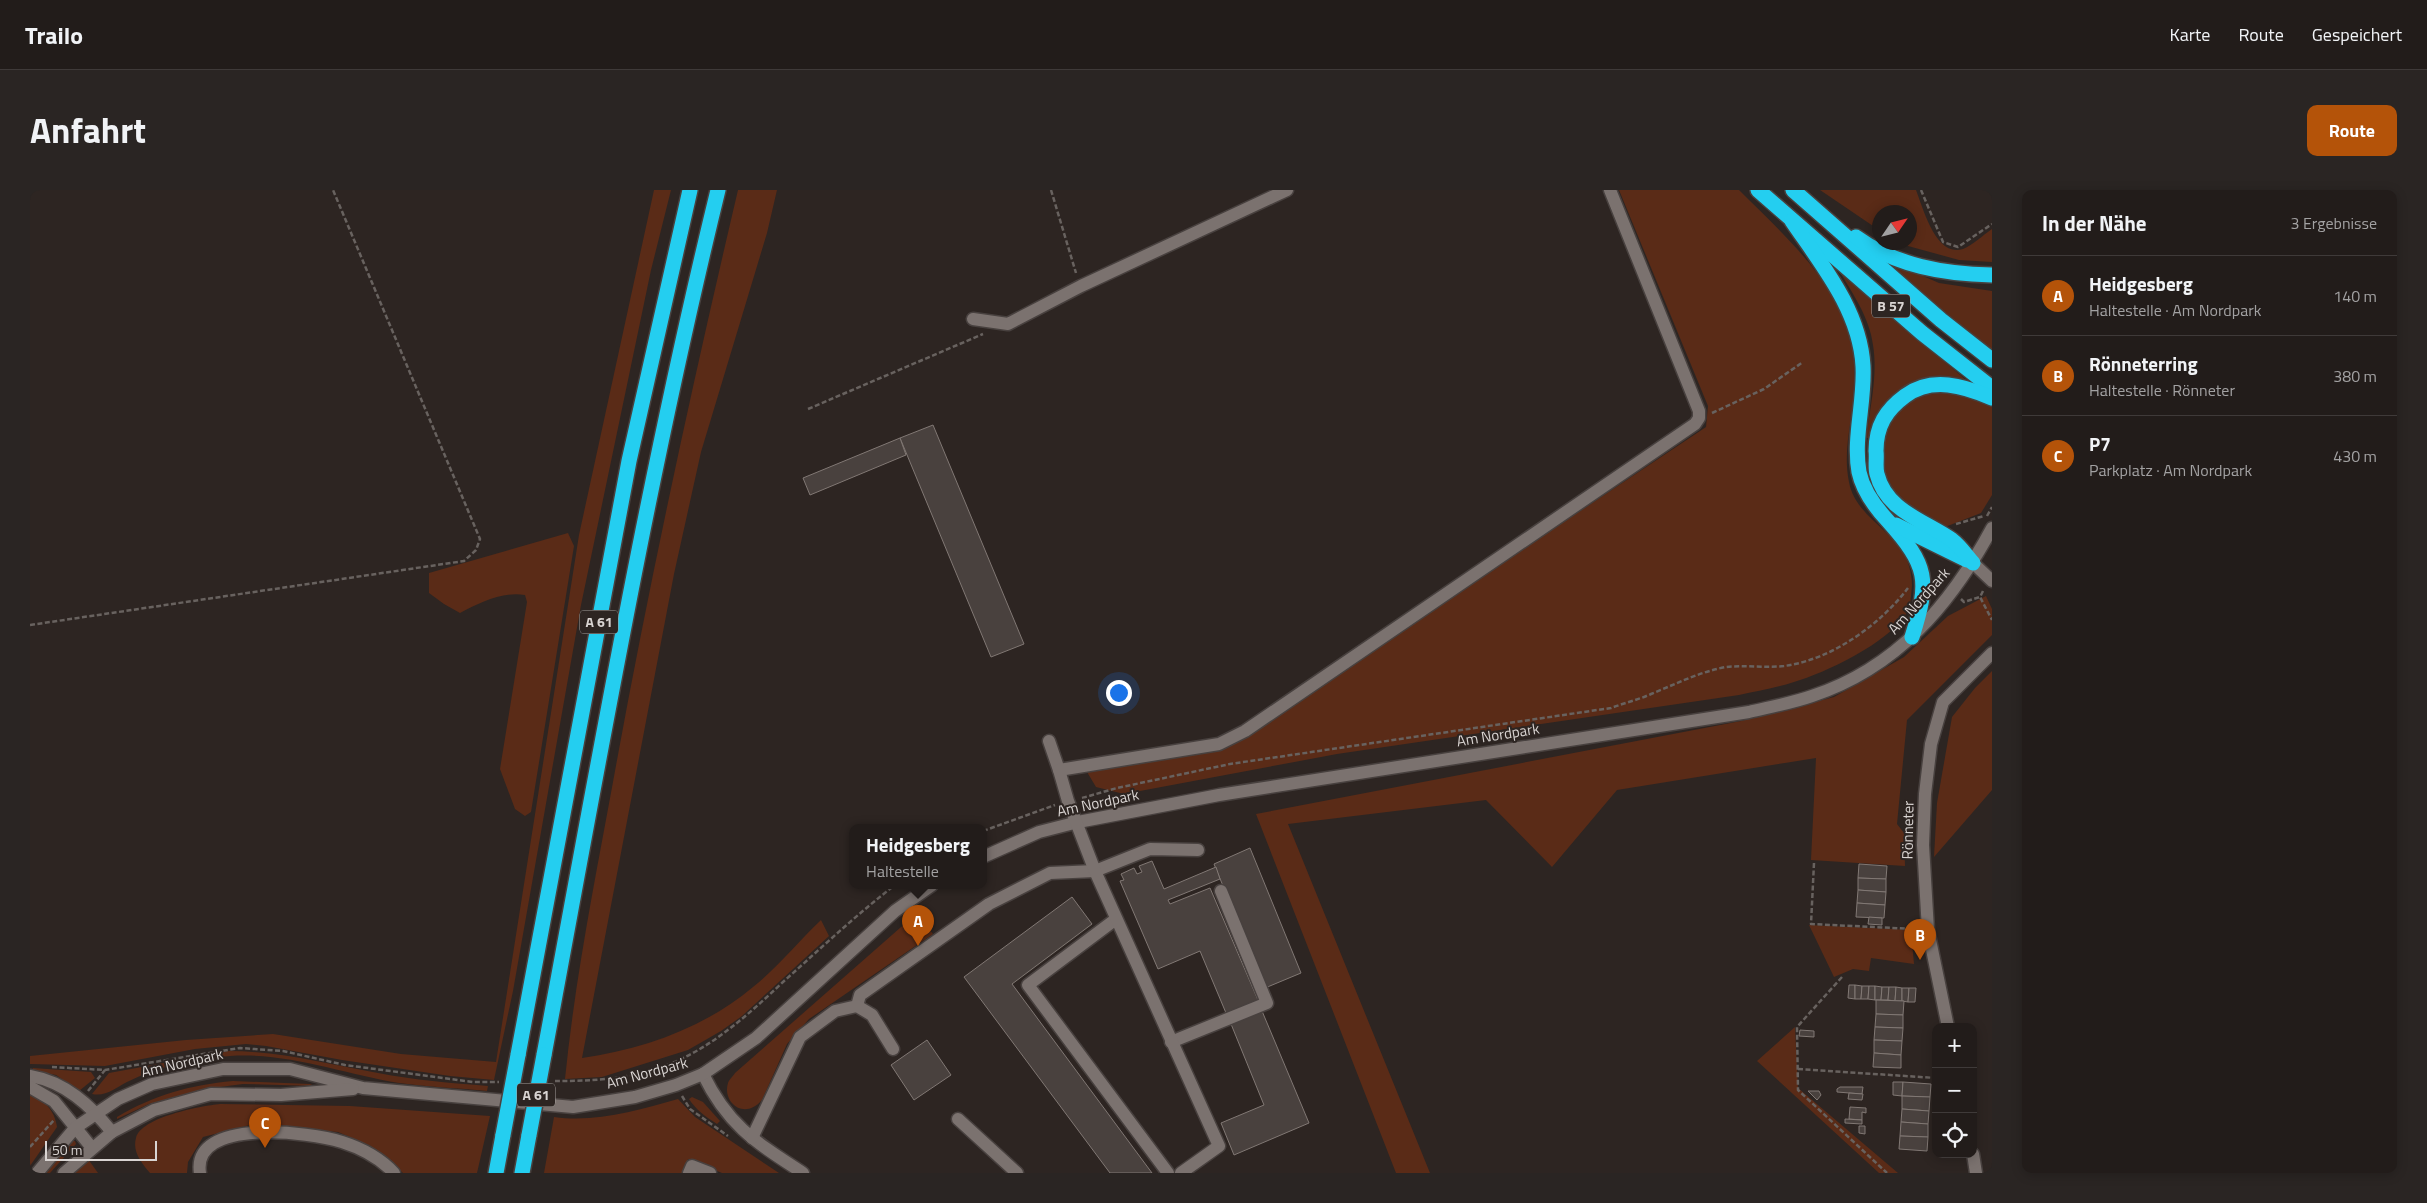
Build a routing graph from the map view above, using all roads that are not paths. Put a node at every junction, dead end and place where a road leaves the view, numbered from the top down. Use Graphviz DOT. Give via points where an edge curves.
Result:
graph roads {
  1 [pos="690,190"];
  2 [pos="718,190"];
  3 [pos="1287,190"];
  4 [pos="1610,190"];
  5 [pos="1758,190"];
  6 [pos="1798,195"];
  7 [pos="1792,221"];
  8 [pos="1992,275"];
  9 [pos="973,319"];
  10 [pos="1992,360"];
  11 [pos="1992,388"];
  12 [pos="1992,398"];
  13 [pos="1887,520"];
  14 [pos="1992,528"];
  15 [pos="1973,563"];
  16 [pos="1991,580"];
  17 [pos="1912,638"];
  18 [pos="1992,653"];
  19 [pos="1049,740"];
  20 [pos="1059,770"];
  21 [pos="1078,822"];
  22 [pos="1198,850"];
  23 [pos="987,855"];
  24 [pos="1095,871"];
  25 [pos="926,889"];
  26 [pos="1221,891"];
  27 [pos="1116,919"];
  28 [pos="857,1006"];
  29 [pos="1947,1023"];
  30 [pos="1171,1042"];
  31 [pos="894,1049"];
  32 [pos="703,1074"];
  33 [pos="30,1076"];
  34 [pos="30,1087"];
  35 [pos="363,1088"];
  36 [pos="96,1112"];
  37 [pos="958,1119"];
  38 [pos="75,1128"];
  39 [pos="112,1132"];
  40 [pos="752,1138"];
  41 [pos="92,1148"];
  42 [pos="1974,1158"];
  43 [pos="37,1173"];
  44 [pos="64,1173"];
  45 [pos="200,1173"];
  46 [pos="394,1173"];
  47 [pos="496,1173"];
  48 [pos="522,1173"];
  49 [pos="690,1173"];
  50 [pos="710,1173"];
  51 [pos="803,1173"];
  52 [pos="1017,1173"];
  53 [pos="1168,1173"];
  54 [pos="1180,1173"];
  55 [pos="1976,1173"];
  1 -- 47 [label="highway, A 61, bridge" via="629,461"];
  2 -- 48 [label="highway, A 61, bridge" via="690,304 642,536"];
  3 -- 9 [label="street" via="1081,286 1008,324"];
  4 -- 20 [label="street" via="1699,411 1699,418 1690,430 1245,731 1219,744"];
  5 -- 7 [label="highway, B 57"];
  6 -- 8 [label="highway" via="1860,240 1908,263 1952,274"];
  6 -- 10 [label="highway, B 57" via="1941,320"];
  7 -- 11 [label="highway, B 57" via="1922,333"];
  7 -- 13 [label="highway" via="1832,278 1860,344 1863,366 1858,452 1860,473 1875,508"];
  12 -- 15 [label="highway" via="1958,385 1922,387 1890,408 1881,424 1876,444 1877,474 1886,493 1900,509 1950,539"];
  13 -- 15 [label="highway"];
  13 -- 17 [label="highway" via="1913,552 1922,569 1920,613"];
  14 -- 15 [label="street, Am Nordpark"];
  15 -- 16 [label="street"];
  15 -- 17 [label="street, Am Nordpark" via="1954,592"];
  17 -- 21 [label="street, Am Nordpark" via="1879,664 1846,682 1812,696 1749,712 1219,795"];
  18 -- 29 [label="street, Rönneter" via="1943,702 1936,721 1925,794 1923,845 1928,930"];
  19 -- 20 [label="street"];
  20 -- 21 [label="street"];
  21 -- 23 [label="street, Am Nordpark" via="1039,832"];
  21 -- 24 [label="street"];
  22 -- 24 [label="street" via="1150,849"];
  24 -- 27 [label="street"];
  24 -- 28 [label="street" via="1050,873 989,904 860,995"];
  25 -- 32 [label="street, Am Nordpark" via="895,911 756,1038"];
  26 -- 30 [label="street" via="1267,1003"];
  27 -- 30 [label="street"];
  27 -- 53 [label="street" via="1028,985"];
  28 -- 31 [label="street" via="872,1015"];
  28 -- 40 [label="street" via="835,1011 800,1037"];
  30 -- 54 [label="street" via="1219,1146"];
  32 -- 35 [label="street, Am Nordpark" via="676,1086 635,1097 573,1108"];
  32 -- 40 [label="street" via="720,1106"];
  33 -- 36 [label="street" via="47,1079"];
  34 -- 38 [label="street" via="54,1101"];
  35 -- 36 [label="street, Am Nordpark" via="290,1069 223,1069 152,1084"];
  35 -- 39 [label="street, Am Nordpark" via="281,1095 210,1094 154,1110"];
  36 -- 38 [label="street, Am Nordpark"];
  36 -- 39 [label="street"];
  37 -- 52 [label="street"];
  38 -- 41 [label="street"];
  38 -- 43 [label="street, Am Nordpark"];
  39 -- 41 [label="street, Am Nordpark"];
  40 -- 51 [label="street"];
  41 -- 44 [label="street, Am Nordpark"];
  42 -- 55 [label="street"];
  45 -- 46 [label="street" via="199,1166 209,1146 218,1140 254,1132 339,1141 376,1158"];
  49 -- 50 [label="street" via="692,1166"];
}
